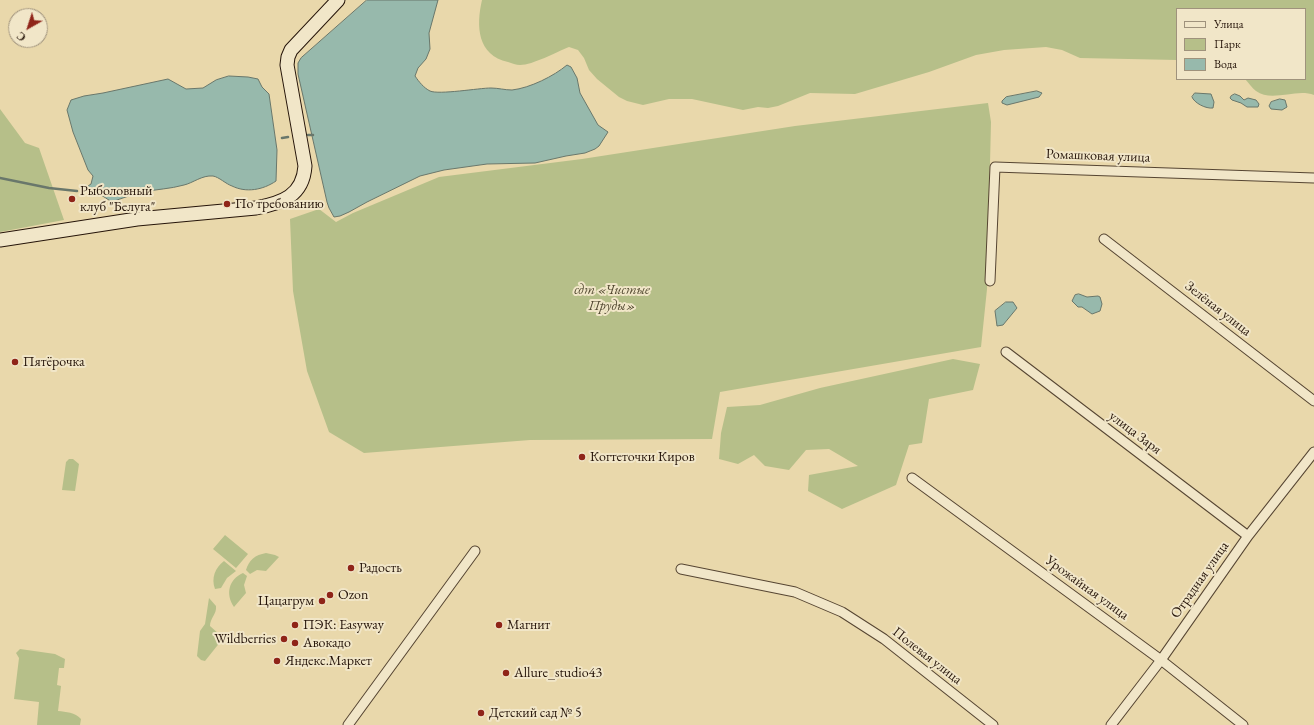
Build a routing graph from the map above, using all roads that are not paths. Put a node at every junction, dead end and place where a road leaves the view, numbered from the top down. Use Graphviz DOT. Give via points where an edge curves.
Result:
graph roads {
  1 [pos="338,0"];
  2 [pos="1314,178"];
  3 [pos="1104,239"];
  4 [pos="0,240"];
  5 [pos="990,281"];
  6 [pos="1006,352"];
  7 [pos="1314,401"];
  8 [pos="1314,452"];
  9 [pos="912,478"];
  10 [pos="1248,536"];
  11 [pos="475,551"];
  12 [pos="681,569"];
  13 [pos="1161,660"];
  14 [pos="348,725"];
  15 [pos="993,725"];
  16 [pos="1111,725"];
  17 [pos="1243,725"];
  1 -- 4 [label="main road" via="291,50 288,57 287,65 305,166 302,181 288,198 256,208 137,219"];
  2 -- 5 [label="street, Ромашковая улица" via="995,167"];
  3 -- 7 [label="street, Зелёная улица"];
  6 -- 10 [label="street, улица Заря"];
  8 -- 10 [label="street, Отрадная улица"];
  9 -- 13 [label="street, Урожайная улица"];
  10 -- 13 [label="street, Отрадная улица"];
  11 -- 14 [label="street"];
  12 -- 15 [label="street, Полевая улица" via="795,592 842,612 884,639"];
  13 -- 16 [label="street, Отрадная улица"];
  13 -- 17 [label="street, Урожайная улица"];
}
